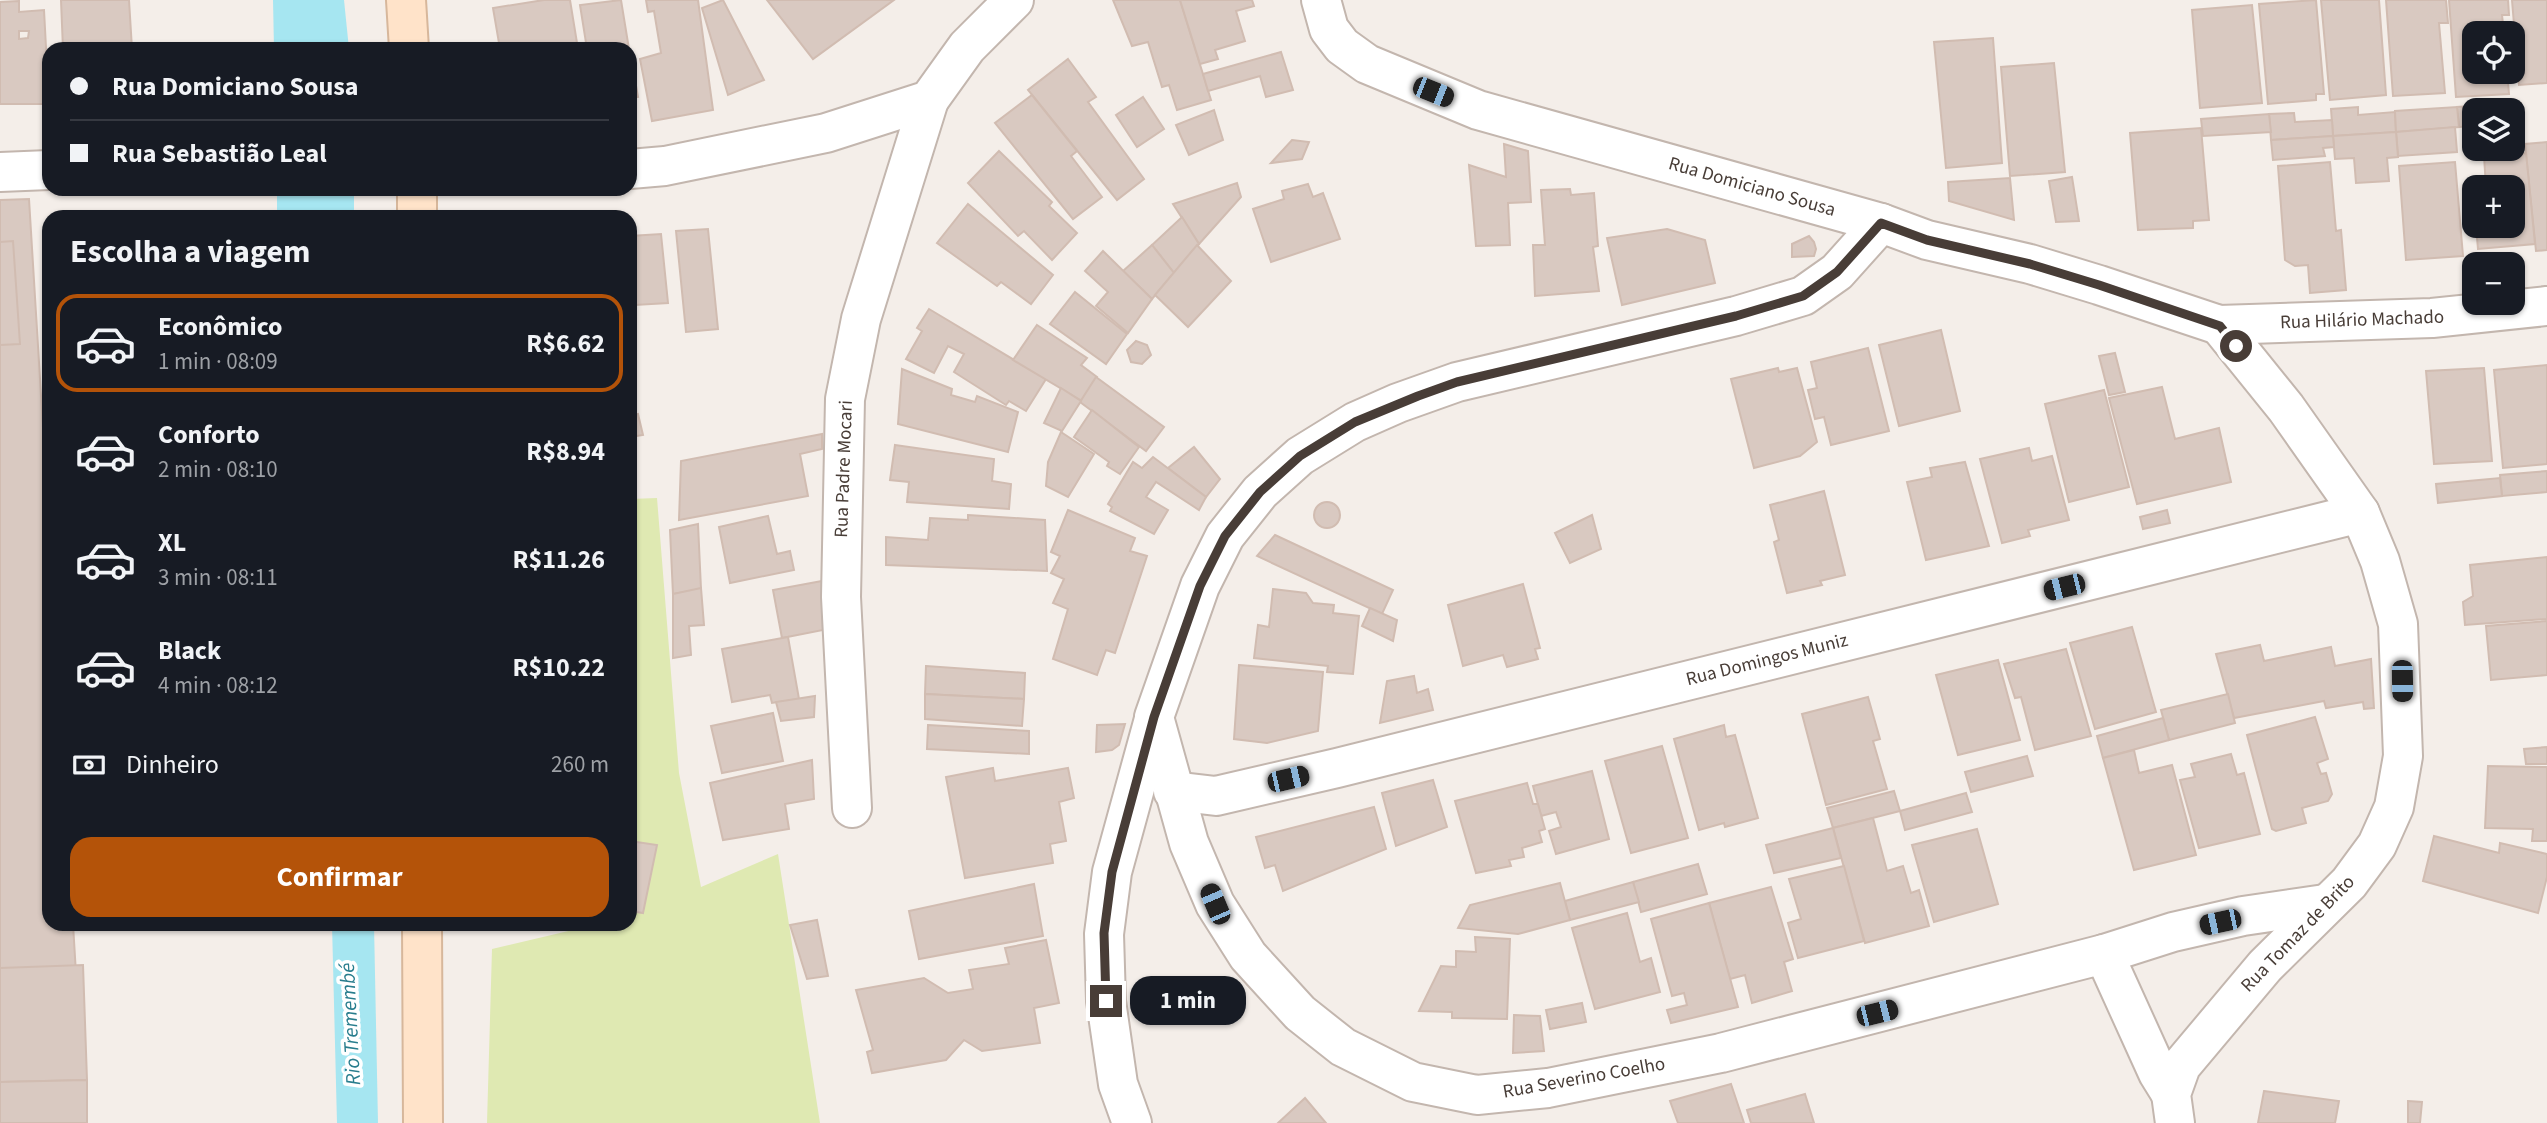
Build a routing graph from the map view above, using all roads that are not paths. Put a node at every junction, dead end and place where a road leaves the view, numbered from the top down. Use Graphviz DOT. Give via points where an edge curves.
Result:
graph roads {
  1 [pos="406,0"];
  2 [pos="1014,0"];
  3 [pos="1321,0"];
  4 [pos="409,42"];
  5 [pos="929,100"];
  6 [pos="637,168"];
  7 [pos="42,170"];
  8 [pos="0,172"];
  9 [pos="1881,223"];
  10 [pos="2547,306"];
  11 [pos="2220,326"];
  12 [pos="2360,513"];
  13 [pos="1154,717"];
  14 [pos="1173,791"];
  15 [pos="852,808"];
  16 [pos="2325,904"];
  17 [pos="422,931"];
  18 [pos="2104,954"];
  19 [pos="2173,1108"];
  20 [pos="424,1123"];
  21 [pos="1132,1123"];
  1 -- 4 [label="main road"];
  2 -- 5 [label="street, Rua Padre Mocari" via="967,47"];
  3 -- 9 [label="street, Rua Domiciano Sousa" via="1329,29 1342,46 1367,64 1478,110"];
  5 -- 6 [label="street" via="826,133"];
  5 -- 15 [label="street, Rua Padre Mocari" via="861,318 845,399 841,597"];
  7 -- 8 [label="street"];
  9 -- 11 [label="street, Rua Domiciano Sousa" via="1927,240 2030,264"];
  9 -- 13 [label="street" via="1837,272 1803,296 1457,382 1355,422 1300,456 1260,492 1225,536 1200,586"];
  10 -- 11 [label="street, Rua Hilário Machado" via="2432,318"];
  11 -- 12 [label="street, Rua Tomaz de Brito" via="2286,408"];
  12 -- 14 [label="street, Rua Domingos Muniz" via="1323,772 1216,796"];
  12 -- 16 [label="street, Rua Tomaz de Brito" via="2398,624 2403,756 2394,807 2377,845 2349,883"];
  13 -- 14 [label="street, Rua Severino Coelho"];
  13 -- 21 [label="street" via="1112,872 1104,933 1106,1001 1118,1084"];
  14 -- 18 [label="street, Rua Severino Coelho" via="1215,904 1248,956 1300,1013 1343,1047 1413,1082 1477,1095 1548,1088 1721,1054"];
  16 -- 18 [label="street, Rua Severino Coelho" via="2185,929"];
  16 -- 19 [label="street, Rua Tomaz de Brito" via="2265,966 2181,1066"];
  17 -- 20 [label="main road"];
  18 -- 19 [label="street"];
}
